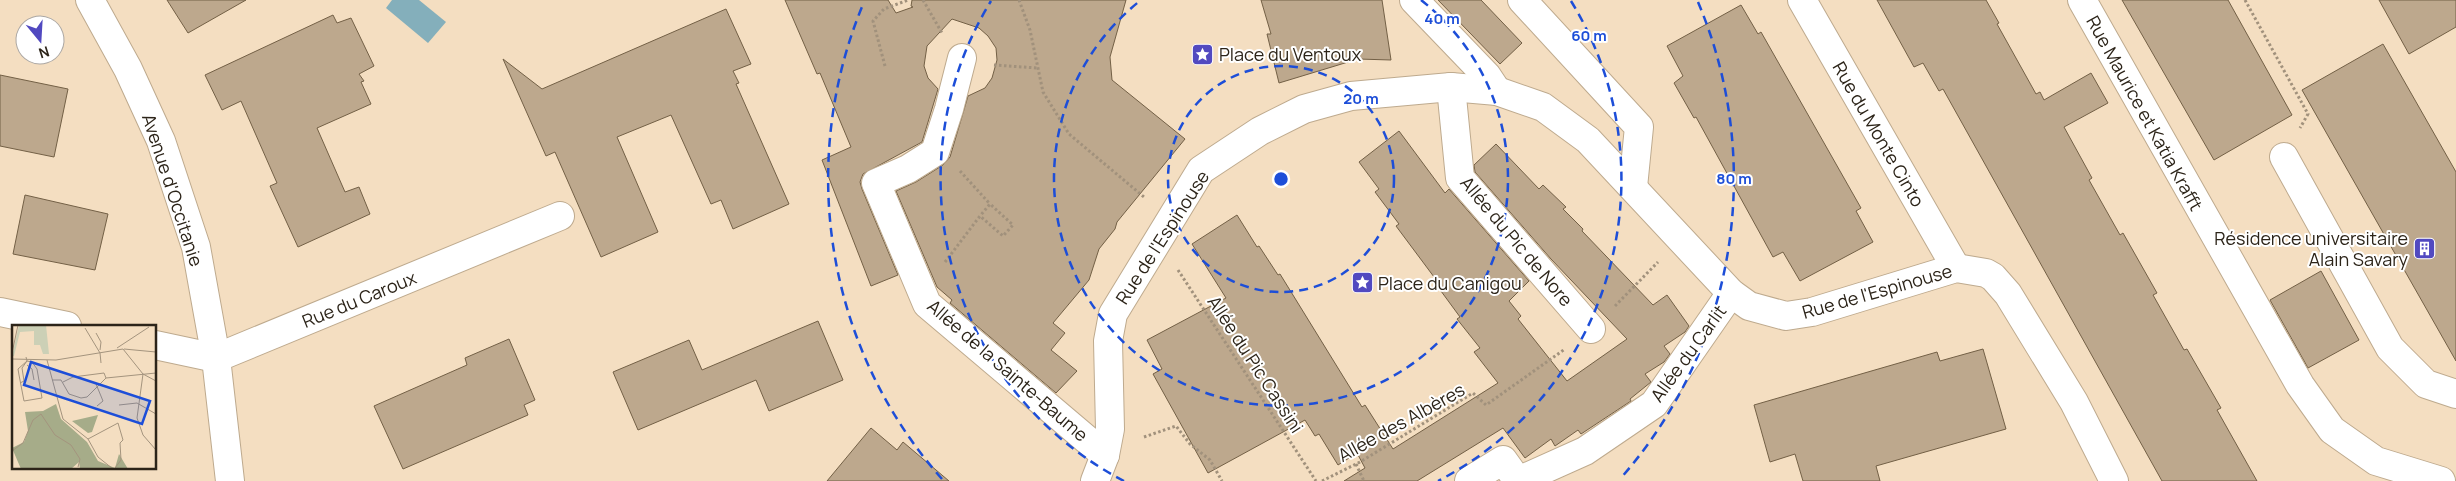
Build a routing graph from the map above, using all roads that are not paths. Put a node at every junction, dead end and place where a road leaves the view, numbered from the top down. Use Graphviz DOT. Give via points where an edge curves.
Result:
graph roads {
  1 [pos="90,0"];
  2 [pos="1414,0"];
  3 [pos="1522,0"];
  4 [pos="1802,0"];
  5 [pos="2082,0"];
  6 [pos="962,58"];
  7 [pos="1451,87"];
  8 [pos="1497,91"];
  9 [pos="2284,157"];
  10 [pos="1633,187"];
  11 [pos="560,216"];
  12 [pos="1956,268"];
  13 [pos="1731,293"];
  14 [pos="0,312"];
  15 [pos="62,325"];
  16 [pos="1591,329"];
  17 [pos="156,345"];
  18 [pos="216,358"];
  19 [pos="2456,394"];
  20 [pos="1105,455"];
  21 [pos="230,481"];
  22 [pos="1095,481"];
  23 [pos="1469,481"];
  24 [pos="2114,481"];
  25 [pos="2441,481"];
  1 -- 18 [label="street, Avenue d'Occitanie" via="128,69 161,141 196,247"];
  2 -- 8 [label="street" via="1487,76"];
  3 -- 10 [label="street" via="1639,127"];
  4 -- 12 [label="street, Rue du Monte Cinto"];
  5 -- 25 [label="street, Rue Maurice et Katia Krafft" via="2295,376 2332,430 2376,461"];
  6 -- 20 [label="street, Allée de la Sainte-Baume" via="935,152 876,183 927,304"];
  7 -- 8 [label="street, Rue de l'Espinouse"];
  7 -- 16 [label="street, Allée du Pic de Nore" via="1460,178"];
  7 -- 20 [label="street, Rue de l'Espinouse" via="1351,96 1304,109 1260,130 1201,170 1113,314 1108,341 1110,429"];
  8 -- 10 [label="street, Rue de l'Espinouse" via="1543,107 1588,140"];
  9 -- 19 [label="street" via="2390,348 2426,384"];
  10 -- 13 [label="street, Rue de l'Espinouse"];
  11 -- 18 [label="street, Rue du Caroux"];
  12 -- 13 [label="street, Rue de l'Espinouse" via="1812,312 1786,316 1749,306"];
  12 -- 24 [label="street, Rue de l'Espinouse" via="1986,273 2008,294 2074,402"];
  13 -- 23 [label="street, Allée du Carlit" via="1654,404 1585,451 1518,481 1503,460"];
  14 -- 15 [label="street"];
  17 -- 18 [label="street"];
  18 -- 21 [label="street, Avenue d'Occitanie"];
  20 -- 22 [label="street, Rue de l'Espinouse"];
}
